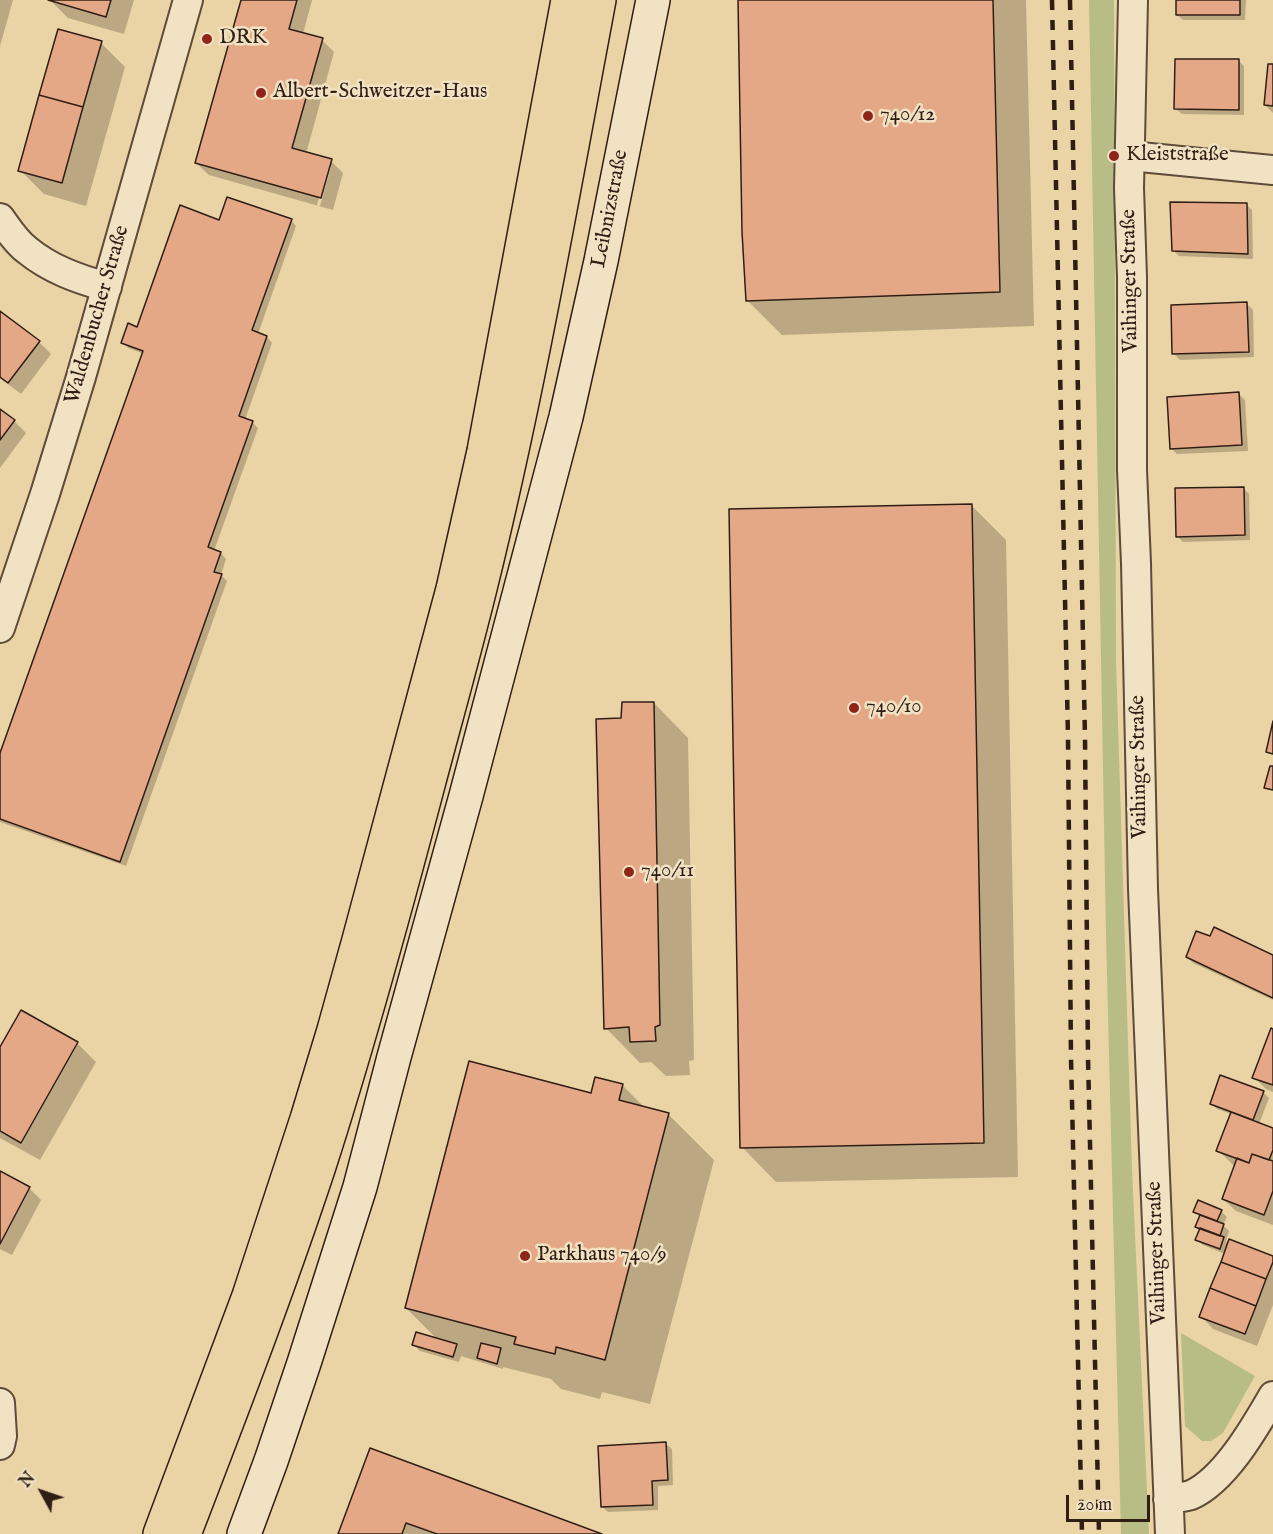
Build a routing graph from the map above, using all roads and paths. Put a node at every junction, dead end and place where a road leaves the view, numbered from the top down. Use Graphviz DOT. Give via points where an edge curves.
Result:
graph roads {
  1 [pos="188,0"];
  2 [pos="568,0"];
  3 [pos="599,0"];
  4 [pos="653,0"];
  5 [pos="1133,0"];
  6 [pos="1130,156"];
  7 [pos="1273,170"];
  8 [pos="0,218"];
  9 [pos="107,287"];
  10 [pos="0,628"];
  11 [pos="1273,1396"];
  12 [pos="0,1403"];
  13 [pos="0,1444"];
  14 [pos="1168,1499"];
  15 [pos="160,1534"];
  16 [pos="184,1534"];
  17 [pos="243,1534"];
  18 [pos="1170,1534"];
  1 -- 9 [label="street, Waldenbucher Straße"];
  2 -- 15 [label="highway" via="484,451 447,611 307,1119 249,1296"];
  3 -- 16 [label="highway" via="544,298 510,456 480,589 403,880 318,1167"];
  4 -- 17 [label="street, Leibnizstraße" via="566,417 466,796 360,1187 271,1461"];
  5 -- 6 [label="street, Vaihinger Straße"];
  6 -- 7 [label="street"];
  6 -- 14 [label="street, Vaihinger Straße" via="1132,470 1143,889"];
  8 -- 9 [label="street" via="26,250 56,269"];
  9 -- 10 [label="street, Waldenbucher Straße"];
  11 -- 14 [label="street" via="1228,1464 1190,1495"];
  12 -- 13 [label="street"];
  14 -- 18 [label="street, Vaihinger Straße"];
}
